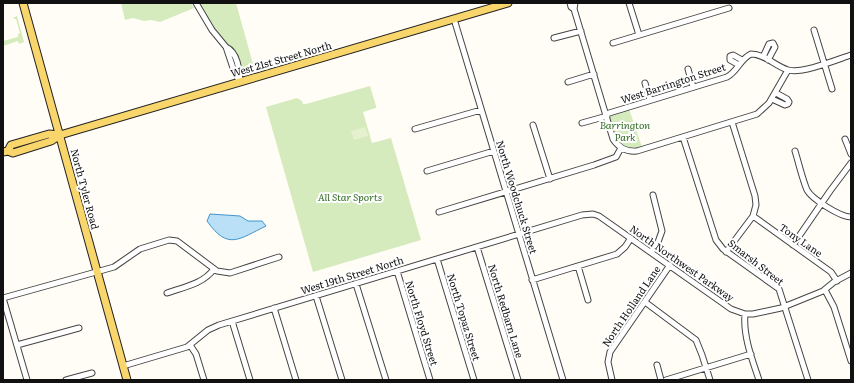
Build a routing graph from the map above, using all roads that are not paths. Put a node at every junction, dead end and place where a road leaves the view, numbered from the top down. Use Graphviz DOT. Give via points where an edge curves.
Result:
graph roads {
  1 [pos="23,3"];
  2 [pos="196,3"];
  3 [pos="508,3"];
  4 [pos="570,3"];
  5 [pos="575,3"];
  6 [pos="629,3"];
  7 [pos="729,8"];
  8 [pos="574,9"];
  9 [pos="454,19"];
  10 [pos="814,30"];
  11 [pos="581,31"];
  12 [pos="639,36"];
  13 [pos="554,38"];
  14 [pos="614,43"];
  15 [pos="851,56"];
  16 [pos="763,57"];
  17 [pos="742,60"];
  18 [pos="768,60"];
  19 [pos="824,64"];
  20 [pos="739,65"];
  21 [pos="688,70"];
  22 [pos="788,70"];
  23 [pos="594,74"];
  24 [pos="240,82"];
  25 [pos="568,82"];
  26 [pos="645,83"];
  27 [pos="694,87"];
  28 [pos="832,89"];
  29 [pos="776,93"];
  30 [pos="772,99"];
  31 [pos="650,100"];
  32 [pos="481,110"];
  33 [pos="606,115"];
  34 [pos="732,122"];
  35 [pos="582,123"];
  36 [pos="533,125"];
  37 [pos="415,129"];
  38 [pos="60,135"];
  39 [pos="683,137"];
  40 [pos="845,139"];
  41 [pos="621,148"];
  42 [pos="5,151"];
  43 [pos="494,151"];
  44 [pos="795,151"];
  45 [pos="851,154"];
  46 [pos="851,163"];
  47 [pos="427,171"];
  48 [pos="550,179"];
  49 [pos="506,192"];
  50 [pos="652,195"];
  51 [pos="822,202"];
  52 [pos="439,212"];
  53 [pos="593,214"];
  54 [pos="753,216"];
  55 [pos="851,217"];
  56 [pos="519,234"];
  57 [pos="631,238"];
  58 [pos="793,245"];
  59 [pos="476,246"];
  60 [pos="651,252"];
  61 [pos="726,252"];
  62 [pos="279,257"];
  63 [pos="437,259"];
  64 [pos="670,265"];
  65 [pos="578,266"];
  66 [pos="214,269"];
  67 [pos="397,271"];
  68 [pos="97,272"];
  69 [pos="851,273"];
  70 [pos="532,280"];
  71 [pos="837,281"];
  72 [pos="356,284"];
  73 [pos="825,290"];
  74 [pos="167,292"];
  75 [pos="316,296"];
  76 [pos="3,298"];
  77 [pos="588,300"];
  78 [pos="645,302"];
  79 [pos="785,306"];
  80 [pos="274,308"];
  81 [pos="744,314"];
  82 [pos="232,321"];
  83 [pos="79,328"];
  84 [pos="17,345"];
  85 [pos="190,345"];
  86 [pos="751,354"];
  87 [pos="851,361"];
  88 [pos="657,364"];
  89 [pos="123,366"];
  90 [pos="706,368"];
  91 [pos="92,373"];
  92 [pos="27,380"];
  93 [pos="66,380"];
  94 [pos="127,380"];
  95 [pos="204,380"];
  96 [pos="250,380"];
  97 [pos="296,380"];
  98 [pos="342,380"];
  99 [pos="386,380"];
  100 [pos="430,380"];
  101 [pos="474,380"];
  102 [pos="518,380"];
  103 [pos="563,380"];
  104 [pos="612,380"];
  105 [pos="661,380"];
  106 [pos="666,380"];
  107 [pos="710,380"];
  108 [pos="760,380"];
  109 [pos="808,380"];
  1 -- 38 [label="main road, North Tyler Road"];
  2 -- 24 [label="street" via="212,30 231,50 239,70"];
  3 -- 9 [label="main road, West 21st Street North"];
  4 -- 8 [label="street"];
  5 -- 8 [label="street"];
  6 -- 12 [label="street"];
  7 -- 12 [label="street"];
  8 -- 11 [label="street"];
  9 -- 24 [label="main road, West 21st Street North"];
  9 -- 32 [label="street, North Woodchuck Street"];
  10 -- 19 [label="street"];
  11 -- 13 [label="street"];
  11 -- 23 [label="street"];
  12 -- 14 [label="street"];
  15 -- 19 [label="street"];
  16 -- 17 [label="street" via="751,54"];
  16 -- 18 [label="street"];
  16 -- 18 [label="street" via="769,44 773,43 775,47"];
  17 -- 20 [label="street, West Barrington Street"];
  17 -- 20 [label="street" via="733,54 730,56 730,60"];
  18 -- 22 [label="street"];
  19 -- 22 [label="street" via="800,71"];
  19 -- 28 [label="street"];
  20 -- 27 [label="street, West Barrington Street" via="727,77"];
  21 -- 27 [label="street"];
  22 -- 29 [label="street"];
  23 -- 25 [label="street"];
  23 -- 33 [label="street"];
  24 -- 38 [label="main road, West 21st Street North"];
  26 -- 31 [label="street"];
  27 -- 31 [label="street, West Barrington Street"];
  29 -- 30 [label="street"];
  29 -- 30 [label="street" via="787,99 788,104 783,105"];
  30 -- 34 [label="street" via="761,111"];
  31 -- 33 [label="street, West Barrington Street"];
  32 -- 37 [label="street"];
  32 -- 43 [label="street, North Woodchuck Street"];
  33 -- 35 [label="street, West Barrington Street"];
  33 -- 41 [label="street" via="613,139"];
  34 -- 39 [label="street"];
  34 -- 54 [label="street" via="755,196"];
  36 -- 48 [label="street"];
  38 -- 42 [label="main road, West 21st Street North" via="51,141 13,153"];
  38 -- 68 [label="main road, North Tyler Road"];
  39 -- 41 [label="street" via="637,151"];
  39 -- 61 [label="street, Smarsh Street" via="716,240"];
  40 -- 45 [label="street"];
  41 -- 48 [label="street" via="616,157"];
  43 -- 47 [label="street"];
  43 -- 49 [label="street, North Woodchuck Street"];
  44 -- 51 [label="street" via="808,192"];
  46 -- 51 [label="street"];
  48 -- 49 [label="street"];
  49 -- 52 [label="street"];
  49 -- 56 [label="street, North Woodchuck Street"];
  50 -- 60 [label="street" via="662,232"];
  51 -- 55 [label="street" via="845,217"];
  51 -- 58 [label="street"];
  53 -- 56 [label="street, West 19th Street North" via="573,217"];
  53 -- 57 [label="street, North Northwest Parkway"];
  54 -- 58 [label="street, Tony Lane"];
  54 -- 61 [label="street"];
  56 -- 59 [label="street, West 19th Street North"];
  56 -- 70 [label="street, North Woodchuck Street"];
  57 -- 60 [label="street, North Northwest Parkway"];
  57 -- 65 [label="street" via="617,254"];
  58 -- 71 [label="street, Tony Lane" via="831,272"];
  59 -- 63 [label="street, West 19th Street North"];
  59 -- 102 [label="street, North Redbarn Lane"];
  60 -- 64 [label="street, North Northwest Parkway"];
  61 -- 79 [label="street, Smarsh Street" via="779,289"];
  62 -- 66 [label="street" via="230,273"];
  63 -- 67 [label="street, West 19th Street North"];
  63 -- 101 [label="street, North Topaz Street"];
  64 -- 78 [label="street, North Holland Lane"];
  64 -- 81 [label="street, North Northwest Parkway" via="728,306"];
  65 -- 70 [label="street"];
  65 -- 77 [label="street"];
  66 -- 68 [label="street" via="174,240 140,249 114,267"];
  66 -- 74 [label="street" via="198,283"];
  67 -- 72 [label="street, West 19th Street North"];
  67 -- 100 [label="street, North Floyd Street"];
  68 -- 76 [label="street"];
  68 -- 89 [label="main road, North Tyler Road"];
  69 -- 71 [label="street"];
  70 -- 103 [label="street, North Woodchuck Street"];
  71 -- 73 [label="street"];
  72 -- 75 [label="street, West 19th Street North"];
  72 -- 99 [label="street"];
  73 -- 79 [label="street"];
  73 -- 87 [label="street" via="834,307"];
  75 -- 80 [label="street, West 19th Street North"];
  75 -- 98 [label="street"];
  76 -- 84 [label="street"];
  78 -- 90 [label="street" via="696,340"];
  78 -- 104 [label="street, North Holland Lane" via="610,352 608,362"];
  79 -- 81 [label="street" via="761,313"];
  79 -- 109 [label="street, Smarsh Street"];
  80 -- 82 [label="street, West 19th Street North"];
  80 -- 97 [label="street"];
  81 -- 86 [label="street"];
  82 -- 85 [label="street, West 19th Street North" via="208,330"];
  82 -- 96 [label="street"];
  83 -- 84 [label="street"];
  84 -- 92 [label="street"];
  85 -- 89 [label="street, West 19th Street North"];
  85 -- 95 [label="street" via="196,354"];
  86 -- 90 [label="street"];
  86 -- 108 [label="street"];
  88 -- 105 [label="street"];
  89 -- 94 [label="main road, North Tyler Road"];
  90 -- 106 [label="street"];
  90 -- 107 [label="street"];
  91 -- 93 [label="street"];
}
